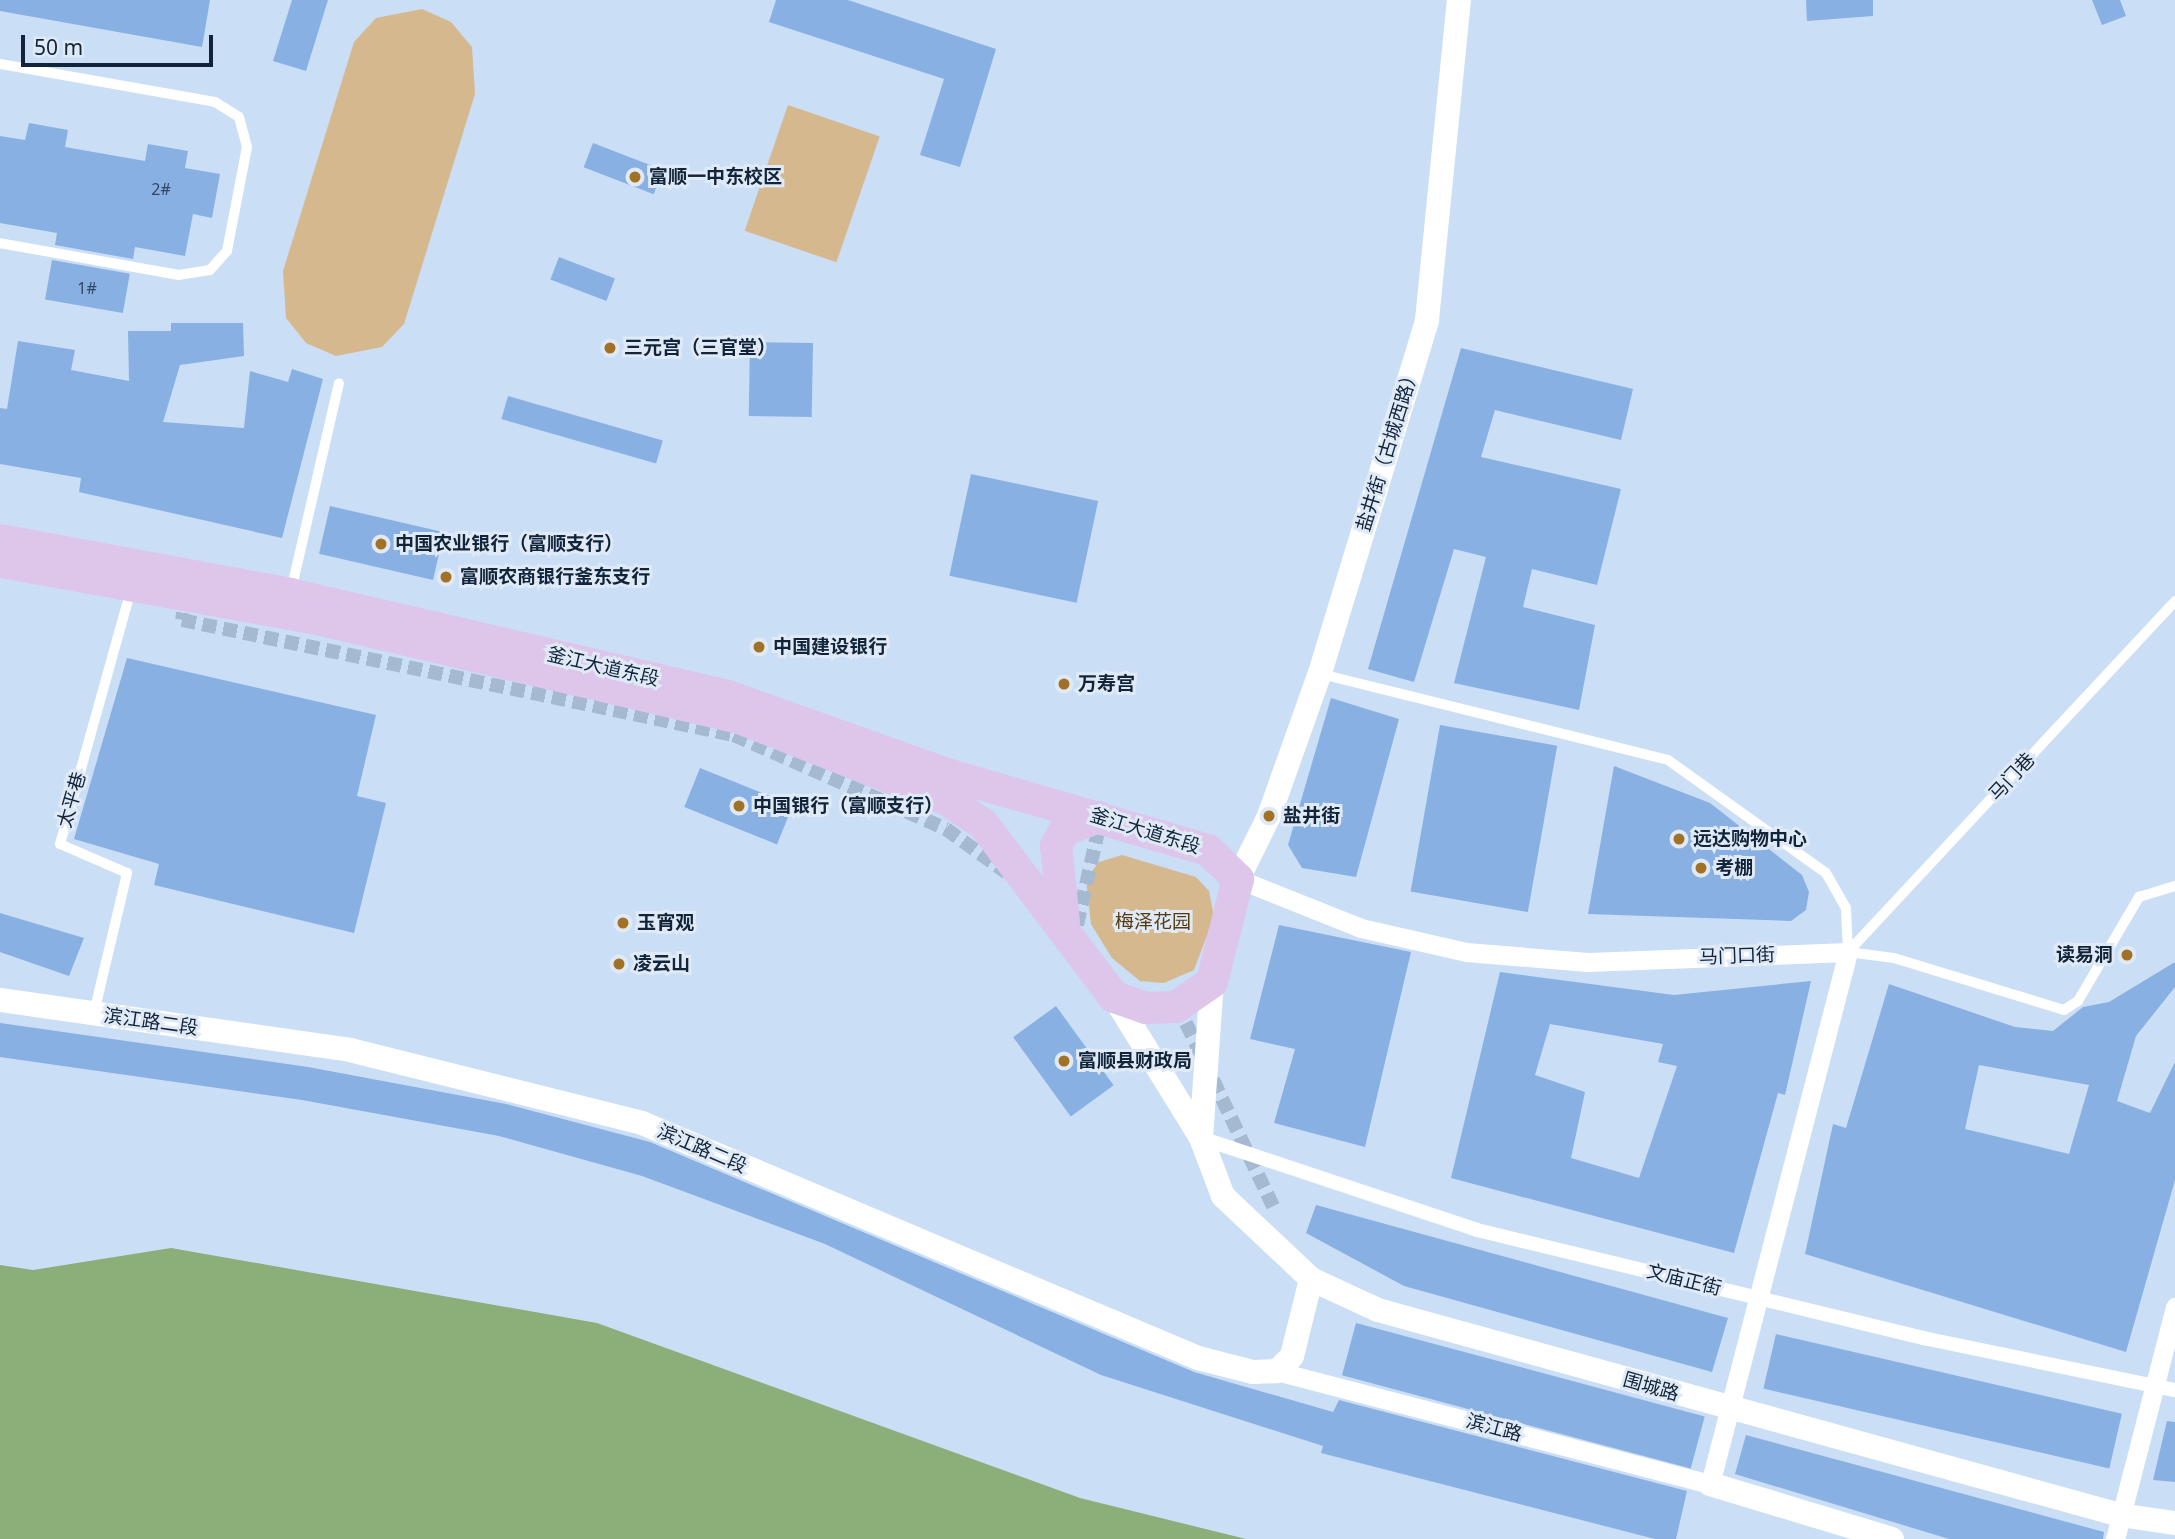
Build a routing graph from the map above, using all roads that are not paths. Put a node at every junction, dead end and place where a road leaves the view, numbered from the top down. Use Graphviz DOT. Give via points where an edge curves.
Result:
graph roads {
  1 [pos="1459,0"];
  2 [pos="0,64"];
  3 [pos="5,68"];
  4 [pos="0,243"];
  5 [pos="340,383"];
  6 [pos="0,540"];
  7 [pos="0,562"];
  8 [pos="132,586"];
  9 [pos="290,594"];
  10 [pos="2175,601"];
  11 [pos="1320,673"];
  12 [pos="1100,817"];
  13 [pos="1238,879"];
  14 [pos="2175,886"];
  15 [pos="1066,933"];
  16 [pos="1848,952"];
  17 [pos="1212,982"];
  18 [pos="1114,997"];
  19 [pos="0,1000"];
  20 [pos="94,1013"];
  21 [pos="1201,1138"];
  22 [pos="1311,1279"];
  23 [pos="1755,1297"];
  24 [pos="2175,1307"];
  25 [pos="1278,1371"];
  26 [pos="2154,1385"];
  27 [pos="2175,1390"];
  28 [pos="1729,1408"];
  29 [pos="1710,1484"];
  30 [pos="2175,1522"];
  31 [pos="2118,1527"];
  32 [pos="1892,1539"];
  1 -- 11 [label="street, 盐井街（古城西路）" via="1427,320"];
  2 -- 3 [label="lane"];
  3 -- 4 [label="lane" via="215,102 239,117 247,146 227,251 210,270 180,275"];
  5 -- 9 [label="lane"];
  6 -- 9 [label="main road, 釜江大道东段"];
  7 -- 8 [label="main road, 釜江大道东段"];
  8 -- 15 [label="main road, 釜江大道东段" via="312,618 739,718 965,812 1015,860"];
  8 -- 20 [label="lane, 太平巷" via="60,844 127,873"];
  9 -- 12 [label="main road, 釜江大道东段" via="725,695 950,775"];
  10 -- 16 [label="lane, 马门巷"];
  11 -- 13 [label="street, 盐井街（古城西路）" via="1269,816"];
  11 -- 16 [label="lane" via="1668,760 1826,873 1846,908"];
  12 -- 13 [label="main road, 釜江大道东段" via="1208,850"];
  12 -- 15 [label="main road" via="1065,830 1056,846"];
  13 -- 16 [label="street, 马门口街" via="1361,928 1466,953 1588,962"];
  13 -- 17 [label="main road"];
  14 -- 16 [label="lane, 马门口街" via="2139,897 2078,1001 2064,1010 1894,958"];
  15 -- 18 [label="main road, 釜江大道东段"];
  16 -- 23 [label="street"];
  17 -- 18 [label="main road" via="1176,1007 1146,1008"];
  17 -- 21 [label="street"];
  18 -- 21 [label="street"];
  19 -- 20 [label="street, 滨江路二段"];
  20 -- 25 [label="street, 滨江路二段" via="350,1050 642,1123 1198,1358"];
  21 -- 22 [label="street, 围城路" via="1223,1196"];
  21 -- 23 [label="street, 文庙正街" via="1477,1230"];
  22 -- 25 [label="street" via="1292,1356"];
  22 -- 28 [label="street, 围城路" via="1378,1310"];
  23 -- 26 [label="street, 文庙正街"];
  23 -- 28 [label="street"];
  24 -- 26 [label="street"];
  25 -- 29 [label="street, 滨江路"];
  26 -- 27 [label="street, 文庙正街"];
  26 -- 31 [label="street"];
  28 -- 29 [label="street"];
  28 -- 31 [label="street, 围城路"];
  29 -- 32 [label="street"];
  30 -- 31 [label="street, 围城路"];
}
